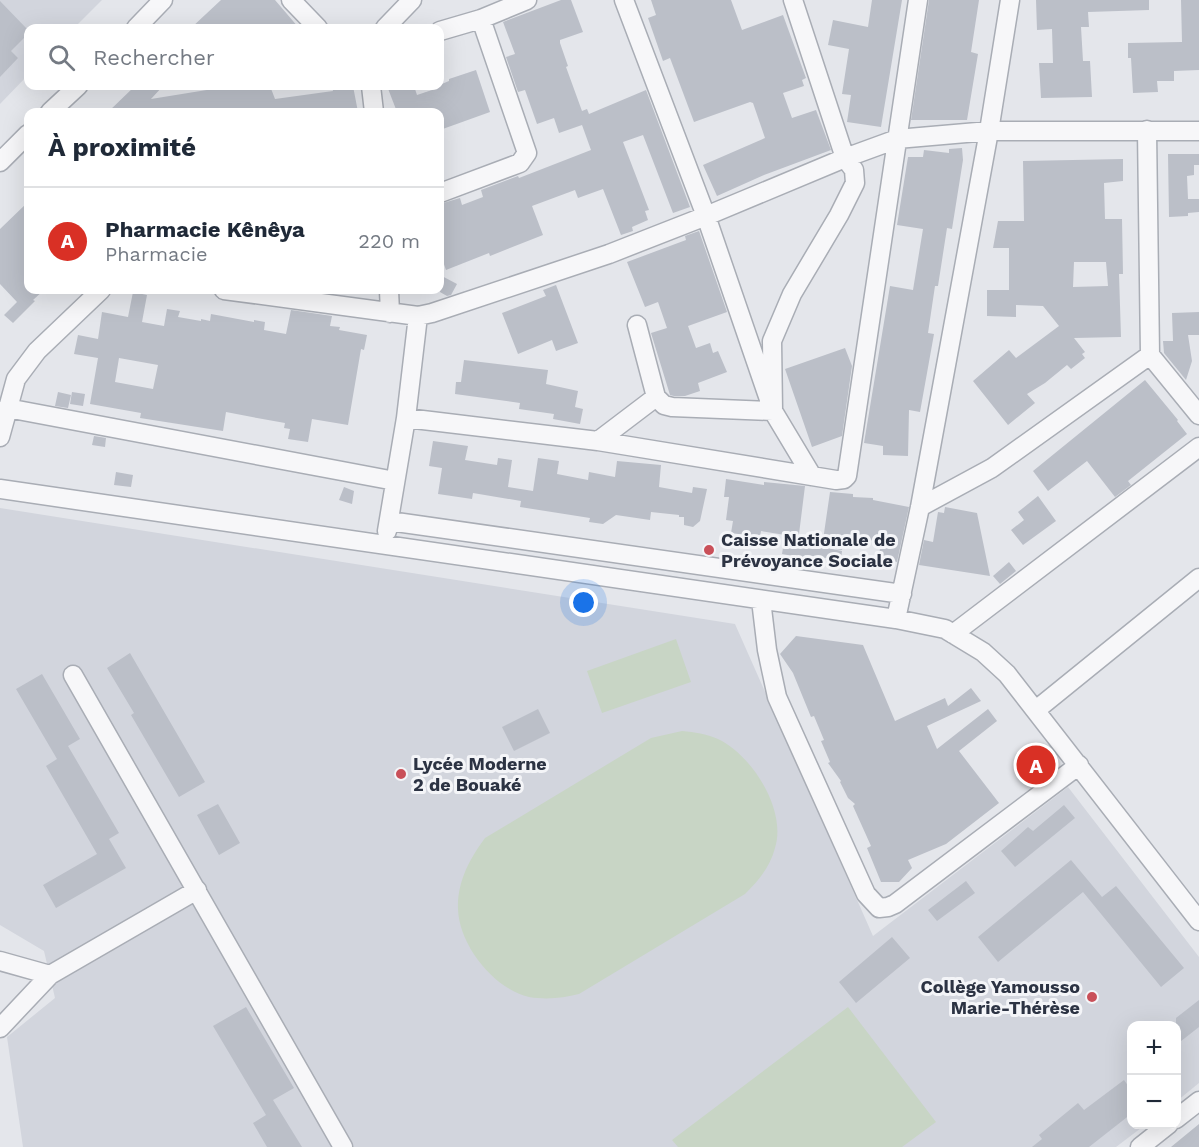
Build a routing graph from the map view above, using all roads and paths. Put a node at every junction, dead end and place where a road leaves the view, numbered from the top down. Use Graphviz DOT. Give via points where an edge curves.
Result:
graph roads {
  1 [pos="163,0"];
  2 [pos="291,0"];
  3 [pos="412,0"];
  4 [pos="526,0"];
  5 [pos="624,0"];
  6 [pos="793,0"];
  7 [pos="918,0"];
  8 [pos="1010,0"];
  9 [pos="481,19"];
  10 [pos="140,24"];
  11 [pos="314,24"];
  12 [pos="389,24"];
  13 [pos="444,30"];
  14 [pos="74,90"];
  15 [pos="371,90"];
  16 [pos="54,108"];
  17 [pos="374,108"];
  18 [pos="1147,130"];
  19 [pos="989,131"];
  20 [pos="1199,131"];
  21 [pos="24,138"];
  22 [pos="897,139"];
  23 [pos="844,158"];
  24 [pos="0,162"];
  25 [pos="444,192"];
  26 [pos="706,216"];
  27 [pos="97,294"];
  28 [pos="253,294"];
  29 [pos="389,294"];
  30 [pos="390,313"];
  31 [pos="418,316"];
  32 [pos="637,325"];
  33 [pos="1150,355"];
  34 [pos="656,397"];
  35 [pos="7,408"];
  36 [pos="773,411"];
  37 [pos="1199,416"];
  38 [pos="406,418"];
  39 [pos="0,437"];
  40 [pos="598,441"];
  41 [pos="1199,447"];
  42 [pos="812,476"];
  43 [pos="395,480"];
  44 [pos="0,489"];
  45 [pos="920,507"];
  46 [pos="389,521"];
  47 [pos="384,545"];
  48 [pos="1199,578"];
  49 [pos="902,594"];
  50 [pos="760,600"];
  51 [pos="896,619"];
  52 [pos="953,634"];
  53 [pos="73,675"];
  54 [pos="1036,710"];
  55 [pos="1079,765"];
  56 [pos="197,890"];
  57 [pos="1199,921"];
  58 [pos="0,961"];
  59 [pos="50,975"];
  60 [pos="0,1028"];
  61 [pos="1199,1101"];
  62 [pos="1181,1115"];
  63 [pos="1164,1129"];
  64 [pos="343,1147"];
  65 [pos="1140,1147"];
  1 -- 10 [label="street"];
  2 -- 11 [label="street"];
  3 -- 12 [label="street"];
  4 -- 9 [label="street"];
  5 -- 26 [label="street"];
  6 -- 23 [label="street"];
  7 -- 22 [label="street"];
  8 -- 19 [label="street"];
  9 -- 13 [label="street"];
  9 -- 25 [label="street" via="527,153 520,163"];
  14 -- 16 [label="street"];
  15 -- 17 [label="street"];
  18 -- 19 [label="street"];
  18 -- 20 [label="street"];
  18 -- 33 [label="street"];
  19 -- 22 [label="street"];
  19 -- 45 [label="street"];
  21 -- 24 [label="street"];
  22 -- 23 [label="street"];
  22 -- 42 [label="street" via="847,476 841,481"];
  23 -- 26 [label="street"];
  23 -- 36 [label="street" via="854,170 855,183 792,294 772,341"];
  26 -- 31 [label="street" via="609,254"];
  26 -- 36 [label="street"];
  27 -- 35 [label="street" via="37,351 16,379"];
  28 -- 30 [label="street"];
  29 -- 30 [label="street"];
  30 -- 31 [label="street"];
  31 -- 38 [label="street"];
  32 -- 34 [label="street"];
  33 -- 37 [label="street"];
  33 -- 45 [label="street" via="992,468"];
  34 -- 36 [label="street" via="672,407"];
  34 -- 40 [label="street"];
  35 -- 39 [label="street"];
  35 -- 43 [label="street"];
  36 -- 42 [label="street"];
  38 -- 40 [label="street"];
  38 -- 43 [label="street"];
  40 -- 42 [label="street"];
  41 -- 52 [label="street"];
  43 -- 46 [label="street"];
  44 -- 47 [label="street"];
  45 -- 49 [label="street"];
  46 -- 47 [label="street"];
  46 -- 49 [label="street"];
  47 -- 50 [label="street"];
  48 -- 54 [label="street"];
  49 -- 51 [label="street"];
  50 -- 51 [label="street"];
  50 -- 55 [label="street" via="777,697 866,894 879,908 895,904"];
  51 -- 52 [label="street" via="939,627"];
  52 -- 54 [label="street" via="983,652"];
  53 -- 56 [label="street"];
  54 -- 55 [label="street"];
  55 -- 57 [label="street"];
  56 -- 59 [label="street"];
  56 -- 64 [label="street"];
  58 -- 59 [label="street"];
  59 -- 60 [label="street"];
  61 -- 62 [label="street"];
  63 -- 65 [label="street"];
}
